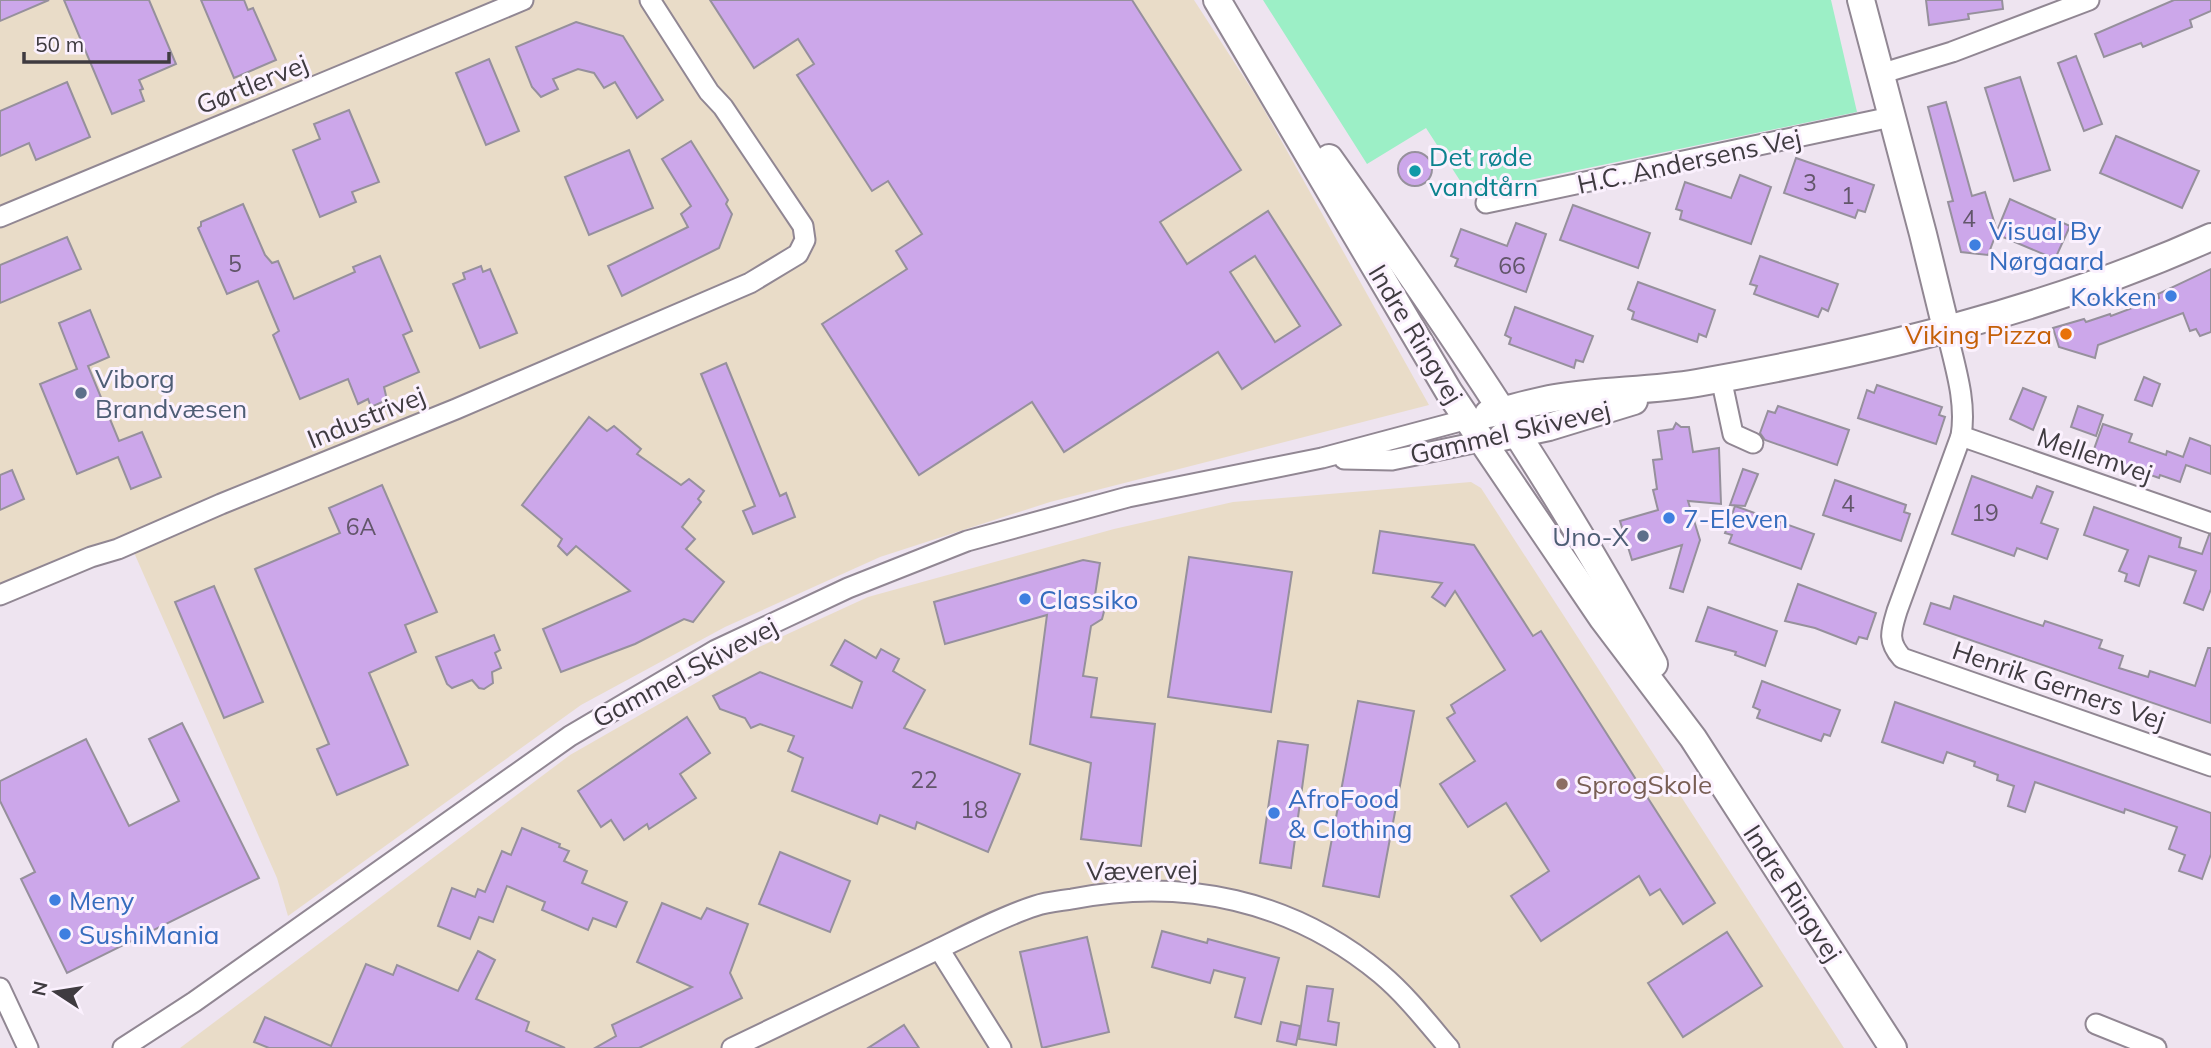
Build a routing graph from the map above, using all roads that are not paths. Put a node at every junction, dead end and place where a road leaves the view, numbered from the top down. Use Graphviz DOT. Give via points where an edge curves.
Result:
graph roads {
  1 [pos="523,0"];
  2 [pos="650,0"];
  3 [pos="1861,0"];
  4 [pos="2089,0"];
  5 [pos="1224,10"];
  6 [pos="1881,75"];
  7 [pos="1891,117"];
  8 [pos="1486,204"];
  9 [pos="0,216"];
  10 [pos="2211,237"];
  11 [pos="1946,328"];
  12 [pos="1721,378"];
  13 [pos="1695,383"];
  14 [pos="1502,411"];
  15 [pos="1468,419"];
  16 [pos="1517,434"];
  17 [pos="1961,436"];
  18 [pos="1483,441"];
  19 [pos="1753,443"];
  20 [pos="1322,458"];
  21 [pos="2211,523"];
  22 [pos="0,595"];
  23 [pos="1693,738"];
  24 [pos="2211,766"];
  25 [pos="939,949"];
  26 [pos="0,988"];
  27 [pos="2096,1024"];
  28 [pos="29,1048"];
  29 [pos="123,1048"];
  30 [pos="732,1048"];
  31 [pos="1001,1048"];
  32 [pos="1449,1048"];
  33 [pos="1893,1048"];
  34 [pos="2156,1048"];
  1 -- 9 [label="street, Gørtlervej"];
  2 -- 22 [label="street, Industrivej" via="803,226 805,240 798,254 750,283 456,409"];
  3 -- 6 [label="main road"];
  4 -- 6 [label="street"];
  5 -- 14 [label="main road, Indre Ringvej"];
  5 -- 15 [label="main road, Indre Ringvej"];
  6 -- 7 [label="main road"];
  7 -- 8 [label="street, H.C. Andersens Vej"];
  7 -- 11 [label="main road"];
  10 -- 11 [label="main road, Gammel Skivevej" via="2101,282"];
  11 -- 12 [label="main road, Gammel Skivevej"];
  11 -- 17 [label="street" via="1962,396"];
  12 -- 13 [label="main road, Gammel Skivevej"];
  12 -- 19 [label="street" via="1733,434"];
  13 -- 14 [label="main road, Gammel Skivevej" via="1556,398"];
  13 -- 16 [label="main road, Gammel Skivevej"];
  14 -- 15 [label="main road, Gammel Skivevej"];
  14 -- 16 [label="main road, Indre Ringvej"];
  15 -- 18 [label="main road, Indre Ringvej"];
  15 -- 20 [label="street, Gammel Skivevej"];
  16 -- 18 [label="main road, Gammel Skivevej"];
  16 -- 23 [label="main road, Indre Ringvej" via="1622,607"];
  17 -- 21 [label="street, Mellemvej"];
  17 -- 24 [label="street, Henrik Gerners Vej" via="1897,611 1891,633 1893,648 1902,658"];
  18 -- 20 [label="street, Gammel Skivevej" via="1392,460"];
  18 -- 23 [label="main road, Indre Ringvej" via="1603,619"];
  20 -- 29 [label="street, Gammel Skivevej" via="1128,496 967,541 848,588 716,650 576,731"];
  23 -- 33 [label="main road, Indre Ringvej"];
  25 -- 30 [label="street, Vævervej"];
  25 -- 31 [label="street"];
  25 -- 32 [label="street, Vævervej" via="1035,906 1107,892 1172,890 1229,897 1296,919 1338,942 1381,974"];
  26 -- 28 [label="street"];
  27 -- 34 [label="street"];
}
